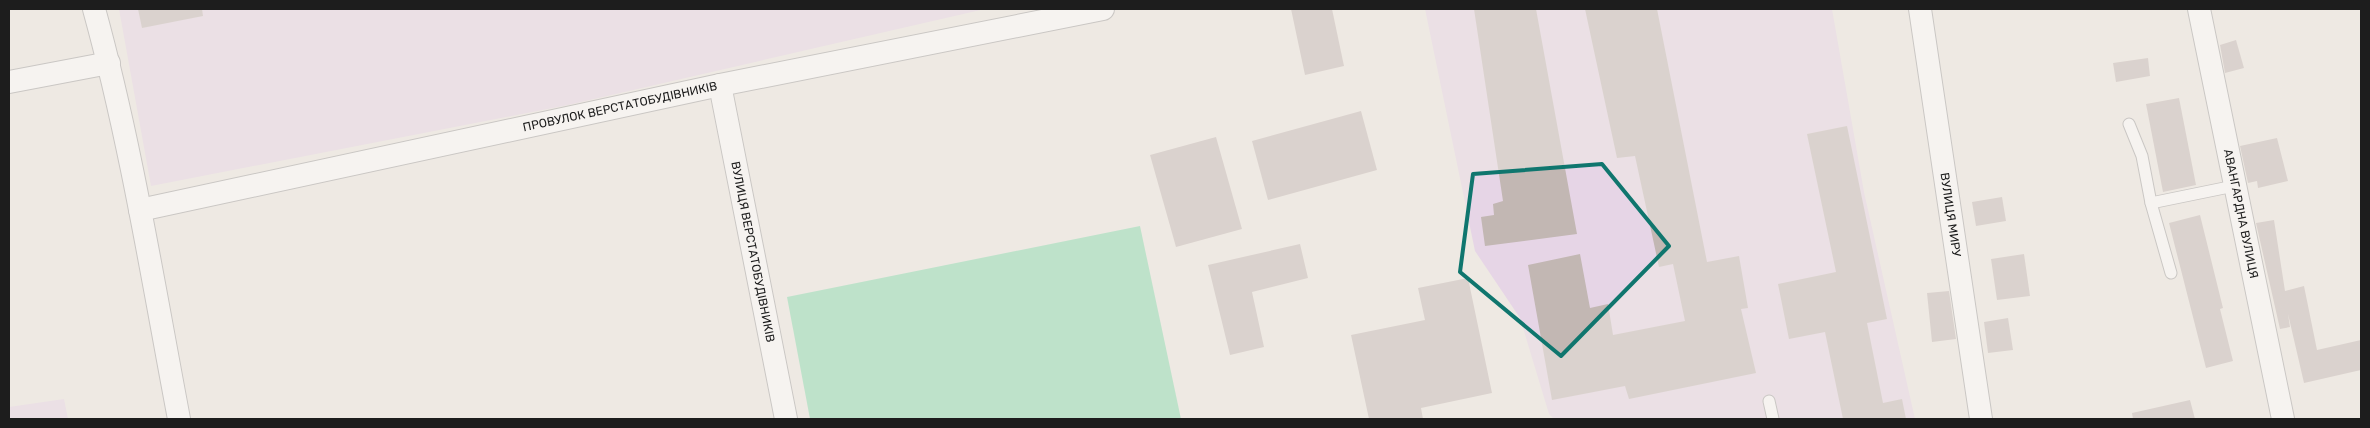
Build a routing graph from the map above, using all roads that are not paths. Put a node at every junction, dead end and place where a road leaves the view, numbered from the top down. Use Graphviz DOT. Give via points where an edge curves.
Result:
graph roads {
  1 [pos="94,9"];
  2 [pos="1103,9"];
  3 [pos="1920,9"];
  4 [pos="2199,9"];
  5 [pos="109,63"];
  6 [pos="9,82"];
  7 [pos="720,85"];
  8 [pos="2129,124"];
  9 [pos="2234,186"];
  10 [pos="2152,203"];
  11 [pos="140,210"];
  12 [pos="2171,273"];
  13 [pos="1769,401"];
  14 [pos="179,419"];
  15 [pos="786,419"];
  16 [pos="1773,419"];
  17 [pos="1980,419"];
  18 [pos="2283,419"];
  1 -- 5 [label="street"];
  2 -- 7 [label="street, ПРОВУЛОК ВЕРСТАТОБУДІВНИКІВ"];
  3 -- 17 [label="street, ВУЛИЦЯ МИРУ"];
  4 -- 9 [label="street, АВАНГАРДНА ВУЛИЦЯ"];
  5 -- 6 [label="street"];
  5 -- 11 [label="street"];
  7 -- 11 [label="street, ПРОВУЛОК ВЕРСТАТОБУДІВНИКІВ"];
  7 -- 15 [label="street, ВУЛИЦЯ ВЕРСТАТОБУДІВНИКІВ"];
  8 -- 10 [label="lane" via="2142,156"];
  9 -- 10 [label="lane"];
  9 -- 18 [label="street, АВАНГАРДНА ВУЛИЦЯ"];
  10 -- 12 [label="lane"];
  11 -- 14 [label="street"];
  13 -- 16 [label="lane"];
}
